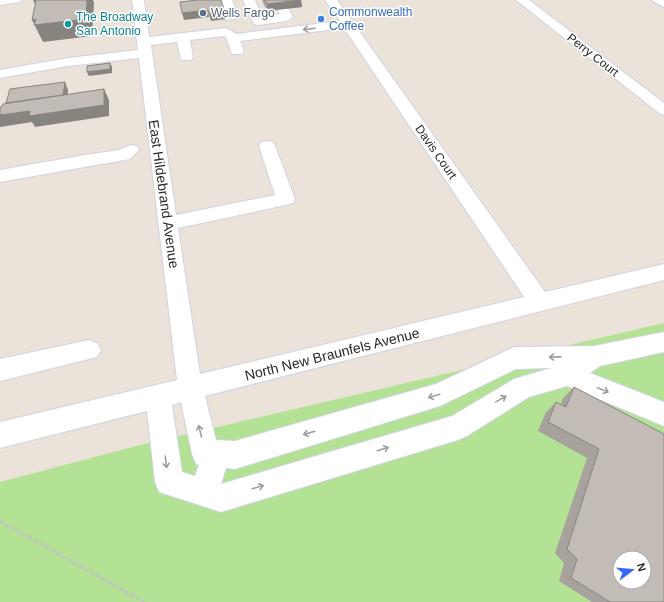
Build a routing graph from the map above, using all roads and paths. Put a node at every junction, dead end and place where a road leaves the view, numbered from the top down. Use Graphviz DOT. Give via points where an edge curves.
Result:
graph roads {
  1 [pos="16,0"];
  2 [pos="138,0"];
  3 [pos="226,0"];
  4 [pos="249,0"];
  5 [pos="331,0"];
  6 [pos="522,0"];
  7 [pos="657,0"];
  8 [pos="0,2"];
  9 [pos="664,4"];
  10 [pos="283,9"];
  11 [pos="226,17"];
  12 [pos="348,24"];
  13 [pos="183,37"];
  14 [pos="234,38"];
  15 [pos="79,47"];
  16 [pos="144,47"];
  17 [pos="54,51"];
  18 [pos="237,51"];
  19 [pos="186,57"];
  20 [pos="90,59"];
  21 [pos="42,66"];
  22 [pos="0,75"];
  23 [pos="664,110"];
  24 [pos="267,146"];
  25 [pos="158,149"];
  26 [pos="0,176"];
  27 [pos="168,224"];
  28 [pos="664,272"];
  29 [pos="540,303"];
  30 [pos="664,342"];
  31 [pos="89,350"];
  32 [pos="594,356"];
  33 [pos="0,370"];
  34 [pos="566,376"];
  35 [pos="190,388"];
  36 [pos="158,396"];
  37 [pos="664,414"];
  38 [pos="0,435"];
  39 [pos="216,454"];
  40 [pos="204,493"];
  41 [pos="0,521"];
  42 [pos="144,602"];
  1 -- 8 [label="street"];
  2 -- 16 [label="street, East Hildebrand Avenue"];
  3 -- 11 [label="street" via="232,16"];
  4 -- 10 [label="street" via="258,21 287,17"];
  5 -- 12 [label="street, Davis Court"];
  6 -- 23 [label="street, Perry Court"];
  7 -- 9 [label="street"];
  12 -- 14 [label="street, one-way"];
  12 -- 29 [label="street, Davis Court"];
  13 -- 14 [label="street" via="226,32"];
  13 -- 16 [label="street"];
  13 -- 19 [label="street"];
  14 -- 18 [label="street"];
  15 -- 20 [label="street" via="85,48"];
  16 -- 20 [label="street"];
  16 -- 25 [label="street, East Hildebrand Avenue"];
  17 -- 21 [label="street" via="44,57"];
  20 -- 21 [label="street"];
  21 -- 22 [label="street"];
  24 -- 27 [label="street" via="286,199"];
  25 -- 26 [label="street" via="131,150 124,154"];
  25 -- 27 [label="street, East Hildebrand Avenue"];
  27 -- 35 [label="street, East Hildebrand Avenue"];
  28 -- 29 [label="street, North New Braunfels Avenue"];
  29 -- 35 [label="street, North New Braunfels Avenue"];
  30 -- 32 [label="street"];
  31 -- 33 [label="street"];
  32 -- 34 [label="street"];
  32 -- 39 [label="street, one-way" via="514,358 440,394 235,455"];
  34 -- 37 [label="street, one-way"];
  40 -- 34 [label="street, one-way" via="221,498 458,427 523,387"];
  35 -- 36 [label="street, North New Braunfels Avenue"];
  39 -- 35 [label="street, East Hildebrand Avenue, one-way" via="206,454"];
  36 -- 38 [label="street, North New Braunfels Avenue"];
  36 -- 40 [label="street, one-way" via="169,482"];
  39 -- 40 [label="street"];
  41 -- 42 [label="path"];
}
